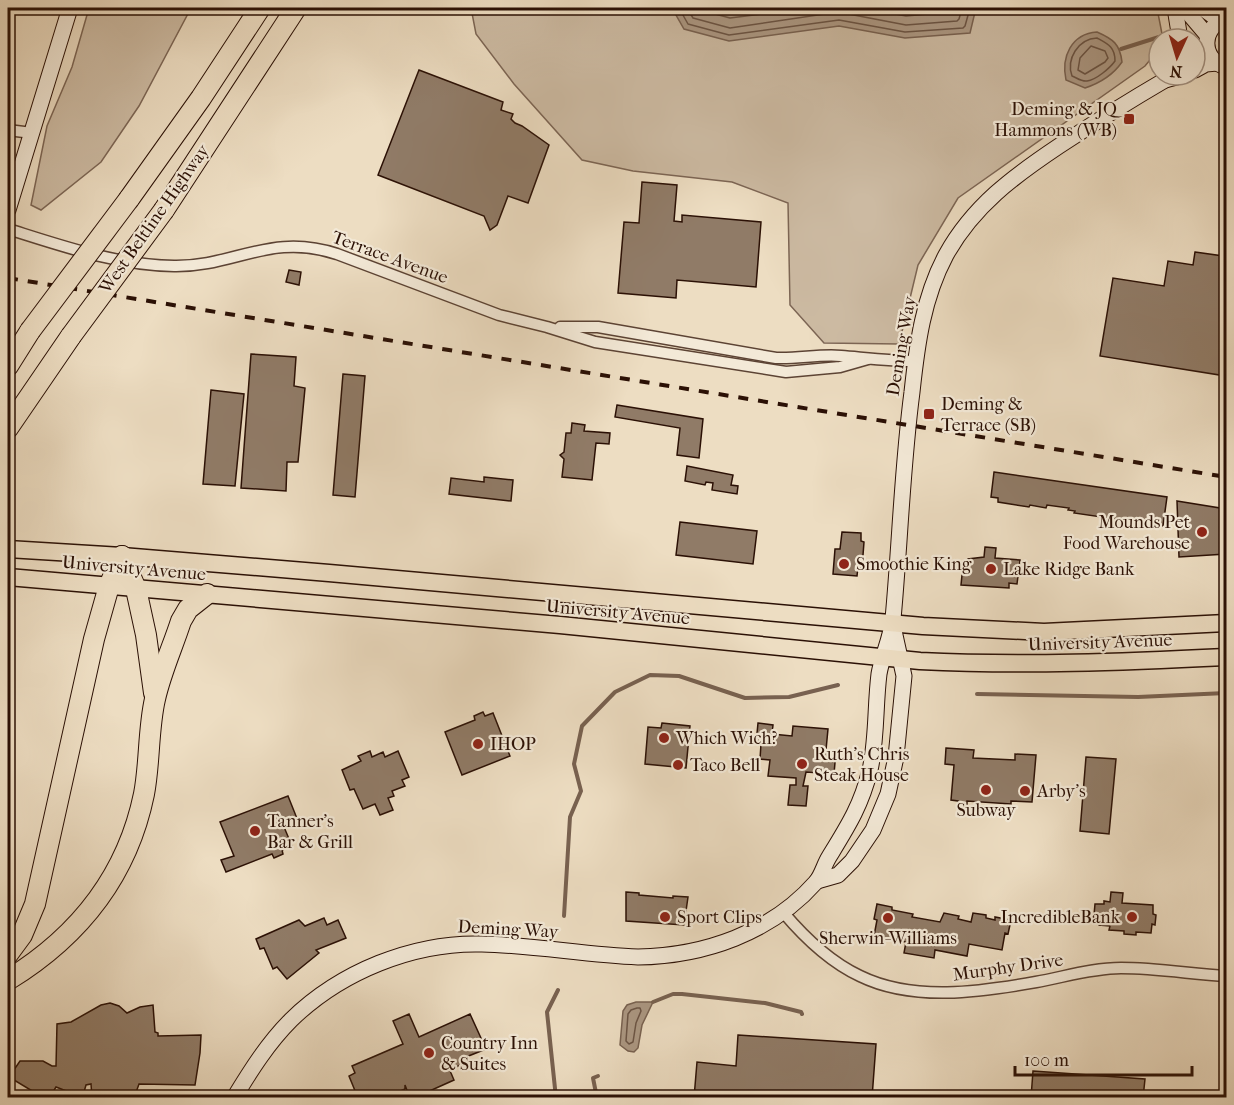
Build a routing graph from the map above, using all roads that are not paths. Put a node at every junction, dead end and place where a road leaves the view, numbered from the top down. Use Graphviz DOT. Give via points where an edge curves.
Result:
graph roads {
  1 [pos="70,8"];
  2 [pos="260,8"];
  3 [pos="296,8"];
  4 [pos="1176,8"];
  5 [pos="1184,8"];
  6 [pos="1202,8"];
  7 [pos="1223,20"];
  8 [pos="1178,27"];
  9 [pos="1194,27"];
  10 [pos="1207,36"];
  11 [pos="1207,51"];
  12 [pos="1207,64"];
  13 [pos="1222,65"];
  14 [pos="1151,87"];
  15 [pos="8,130"];
  16 [pos="32,133"];
  17 [pos="8,210"];
  18 [pos="8,230"];
  19 [pos="916,361"];
  20 [pos="8,366"];
  21 [pos="8,428"];
  22 [pos="8,549"];
  23 [pos="122,556"];
  24 [pos="8,577"];
  25 [pos="109,586"];
  26 [pos="136,589"];
  27 [pos="207,594"];
  28 [pos="892,623"];
  29 [pos="1227,623"];
  30 [pos="884,657"];
  31 [pos="1227,657"];
  32 [pos="902,659"];
  33 [pos="155,700"];
  34 [pos="818,881"];
  35 [pos="783,912"];
  36 [pos="8,954"];
  37 [pos="1227,976"];
  38 [pos="8,980"];
  39 [pos="234,1098"];
  1 -- 16 [label="street"];
  2 -- 20 [label="highway, West Beltline Highway, bridge" via="201,98"];
  3 -- 21 [label="highway, West Beltline Highway, bridge" via="164,210"];
  4 -- 8 [label="street"];
  5 -- 9 [label="street"];
  6 -- 7 [label="street"];
  7 -- 10 [label="street"];
  11 -- 13 [label="street"];
  12 -- 13 [label="street"];
  14 -- 19 [label="street, Deming Way" via="1020,172 972,216 935,278"];
  15 -- 16 [label="street"];
  16 -- 17 [label="street"];
  18 -- 19 [label="street, Terrace Avenue" via="83,253 174,266 205,264 268,248 312,247 499,315 595,342 786,372 840,367 868,359"];
  19 -- 28 [label="street, Deming Way"];
  22 -- 23 [label="main road, University Avenue"];
  23 -- 25 [label="highway"];
  23 -- 26 [label="highway"];
  23 -- 28 [label="main road, University Avenue"];
  24 -- 25 [label="main road, University Avenue"];
  25 -- 26 [label="main road, University Avenue"];
  25 -- 36 [label="highway" via="35,904 22,935"];
  26 -- 27 [label="main road, University Avenue"];
  26 -- 33 [label="highway" via="147,635"];
  27 -- 30 [label="main road, University Avenue"];
  27 -- 33 [label="highway" via="188,609 181,621"];
  28 -- 29 [label="main road, University Avenue" via="1044,632"];
  28 -- 30 [label="street, Deming Way"];
  28 -- 32 [label="street, Deming Way"];
  30 -- 32 [label="main road, University Avenue"];
  30 -- 34 [label="street, Deming Way" via="866,785 857,811"];
  31 -- 32 [label="main road, University Avenue" via="1070,664"];
  32 -- 34 [label="street, Deming Way" via="904,676 896,757 882,811 852,861 838,875"];
  33 -- 38 [label="highway" via="144,793 138,820 120,863 82,921 46,954"];
  34 -- 35 [label="street, Deming Way"];
  35 -- 37 [label="street, Murphy Drive" via="833,960 860,977 895,988 983,990 1121,968"];
  35 -- 39 [label="street, Deming Way" via="720,945 676,955 610,956 481,944 434,948 381,962 345,980 302,1010 261,1055"];
}
